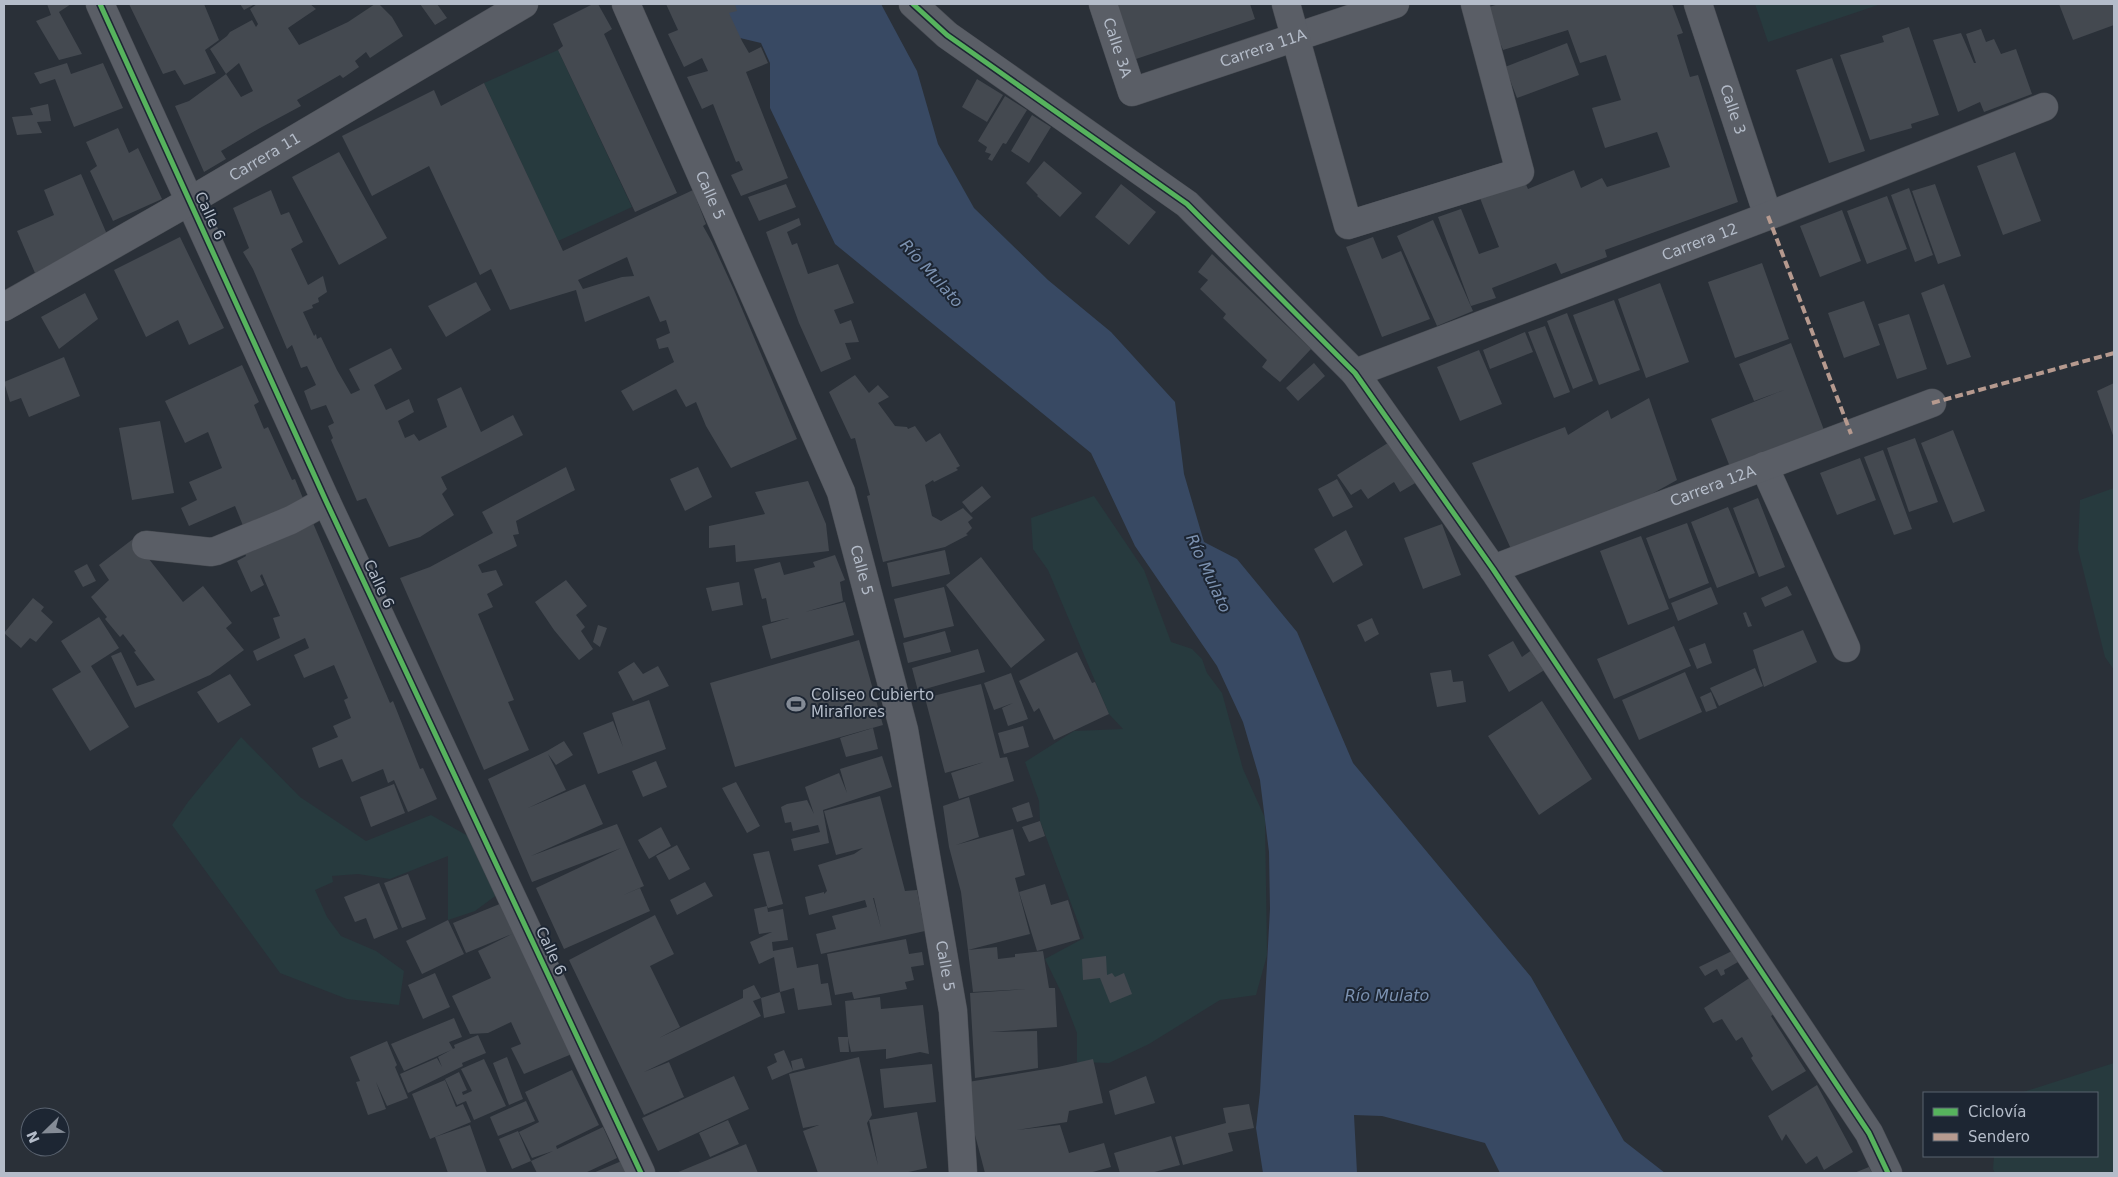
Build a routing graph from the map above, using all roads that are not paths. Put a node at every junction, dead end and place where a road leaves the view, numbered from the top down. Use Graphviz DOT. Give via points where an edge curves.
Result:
graph roads {
  1 [pos="100,4"];
  2 [pos="524,4"];
  3 [pos="626,4"];
  4 [pos="913,4"];
  5 [pos="1103,4"];
  6 [pos="1286,4"];
  7 [pos="1395,4"];
  8 [pos="1475,4"];
  9 [pos="1698,4"];
  10 [pos="1296,38"];
  11 [pos="1132,92"];
  12 [pos="2044,107"];
  13 [pos="190,201"];
  14 [pos="1768,216"];
  15 [pos="4,307"];
  16 [pos="1355,373"];
  17 [pos="1932,403"];
  18 [pos="1764,466"];
  19 [pos="326,501"];
  20 [pos="146,545"];
  21 [pos="1493,569"];
  22 [pos="1846,648"];
  23 [pos="641,1173"];
  24 [pos="963,1173"];
  25 [pos="1888,1173"];
  1 -- 13 [label="street, Calle 6"];
  2 -- 13 [label="street, Carrera 11"];
  3 -- 24 [label="street, Calle 5" via="841,492 908,749 953,1012"];
  4 -- 16 [label="street" via="947,35 1187,204"];
  5 -- 11 [label="street, Calle 3A"];
  6 -- 10 [label="street"];
  7 -- 10 [label="street, Carrera 11A"];
  8 -- 10 [label="street" via="1520,172 1348,225"];
  9 -- 14 [label="street, Calle 3"];
  10 -- 11 [label="street, Carrera 11A"];
  12 -- 14 [label="street, Carrera 12"];
  13 -- 15 [label="street, Carrera 11"];
  13 -- 19 [label="street, Calle 6"];
  14 -- 16 [label="street, Carrera 12"];
  16 -- 21 [label="street"];
  17 -- 18 [label="street, Carrera 12A"];
  18 -- 21 [label="street, Carrera 12A"];
  18 -- 22 [label="street"];
  19 -- 20 [label="street" via="216,551"];
  19 -- 23 [label="street, Calle 6"];
  21 -- 25 [label="street" via="1869,1133"];
}
